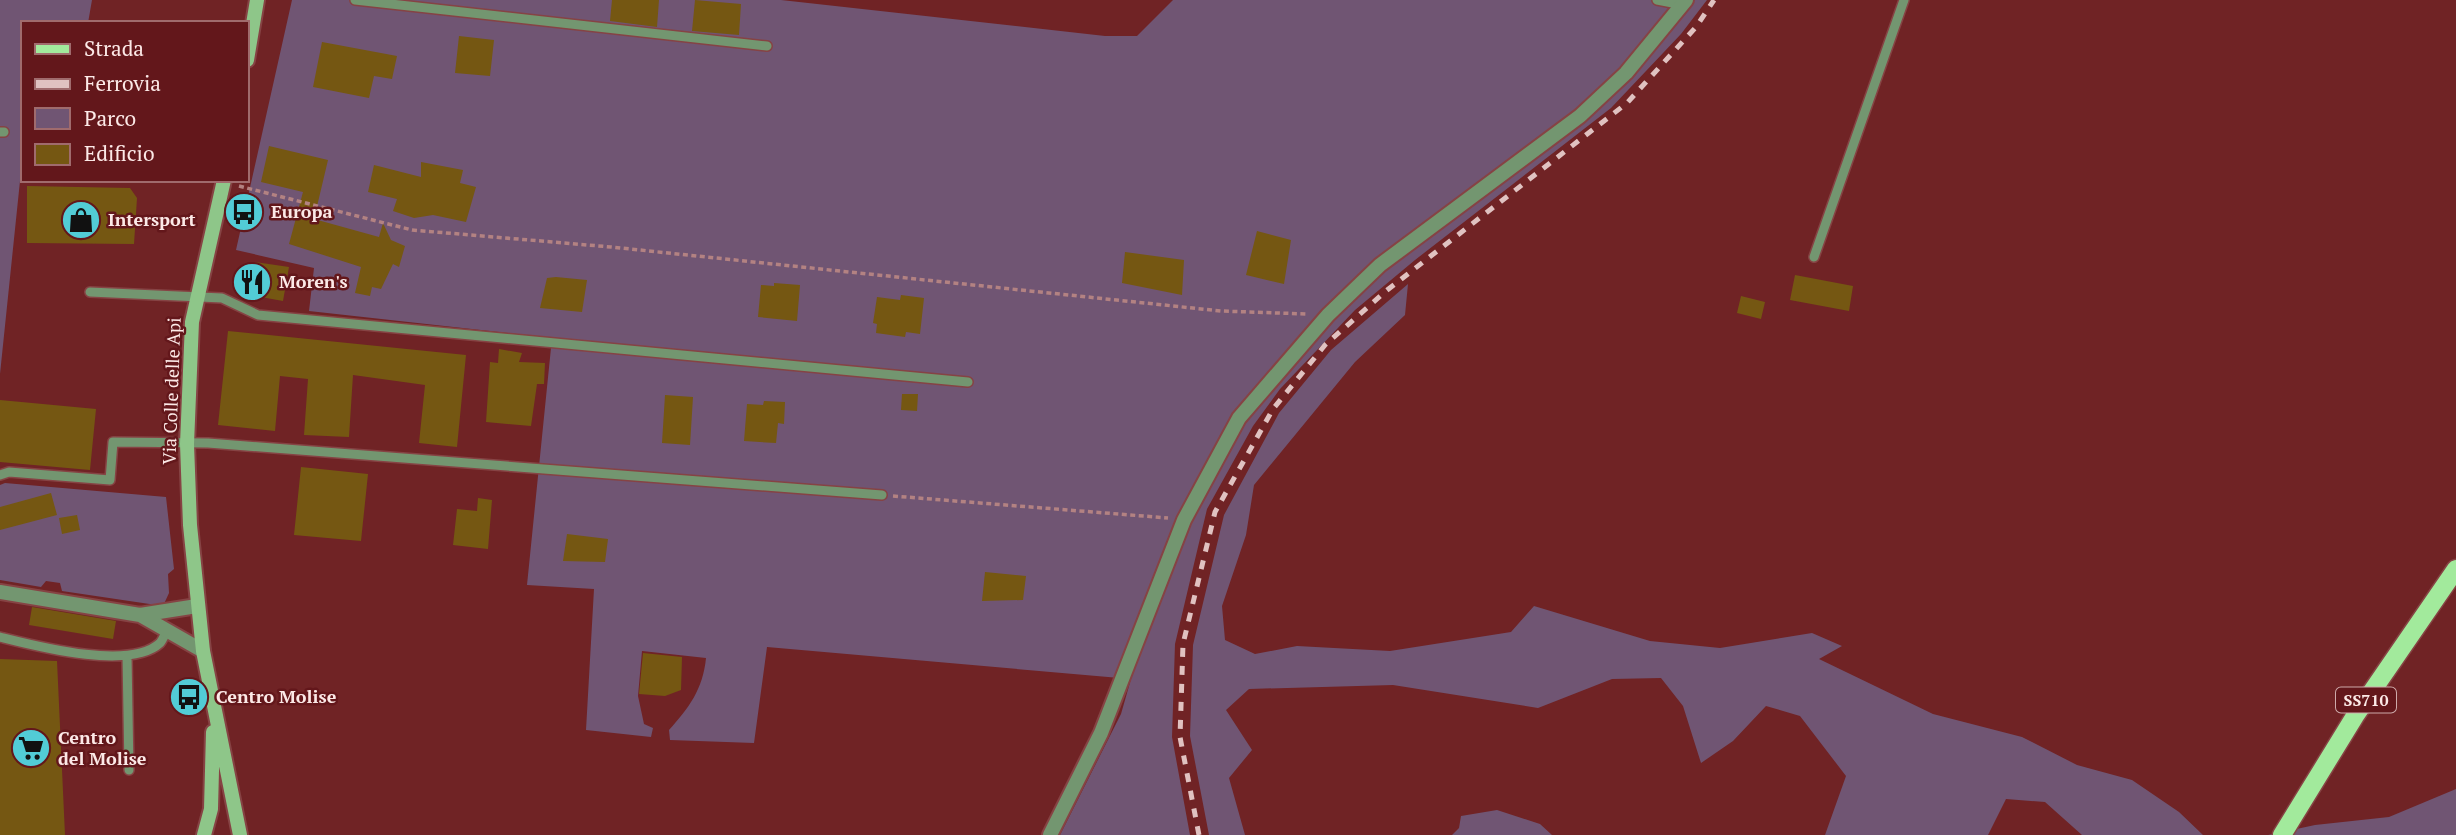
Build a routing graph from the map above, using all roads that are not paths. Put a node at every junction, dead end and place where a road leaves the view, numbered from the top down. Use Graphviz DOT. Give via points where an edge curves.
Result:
graph roads {
  1 [pos="257,0"];
  2 [pos="355,0"];
  3 [pos="1657,0"];
  4 [pos="1904,0"];
  5 [pos="1685,2"];
  6 [pos="766,46"];
  7 [pos="248,54"];
  8 [pos="224,182"];
  9 [pos="1814,257"];
  10 [pos="90,292"];
  11 [pos="197,297"];
  12 [pos="968,382"];
  13 [pos="187,444"];
  14 [pos="0,475"];
  15 [pos="882,495"];
  16 [pos="2456,569"];
  17 [pos="0,592"];
  18 [pos="197,606"];
  19 [pos="140,615"];
  20 [pos="168,629"];
  21 [pos="0,637"];
  22 [pos="203,651"];
  23 [pos="127,656"];
  24 [pos="213,709"];
  25 [pos="129,770"];
  26 [pos="204,835"];
  27 [pos="240,835"];
  28 [pos="1050,835"];
  29 [pos="2282,835"];
  1 -- 7 [label="main road"];
  2 -- 6 [label="lane"];
  3 -- 5 [label="lane"];
  4 -- 9 [label="lane"];
  5 -- 28 [label="street" via="1626,73 1580,116 1380,265 1328,315 1238,418 1184,520 1101,733"];
  8 -- 11 [label="main road, Via Colle delle Api"];
  10 -- 11 [label="lane"];
  11 -- 12 [label="lane" via="222,298 257,315"];
  11 -- 13 [label="main road, Via Colle delle Api" via="191,322"];
  13 -- 14 [label="lane" via="113,442 110,480"];
  13 -- 15 [label="lane"];
  13 -- 18 [label="main road, Via Colle delle Api"];
  16 -- 29 [label="main road, SS710" via="2355,716"];
  17 -- 19 [label="street"];
  18 -- 19 [label="street"];
  18 -- 22 [label="main road, Via Colle delle Api"];
  19 -- 20 [label="street"];
  20 -- 22 [label="street"];
  20 -- 23 [label="lane" via="159,643"];
  21 -- 23 [label="lane" via="78,654"];
  22 -- 24 [label="main road, Via Colle delle Api"];
  23 -- 25 [label="lane"];
  24 -- 26 [label="main road, Via Colle delle Api" via="211,809"];
  24 -- 27 [label="main road, Via Colle delle Api"];
}
